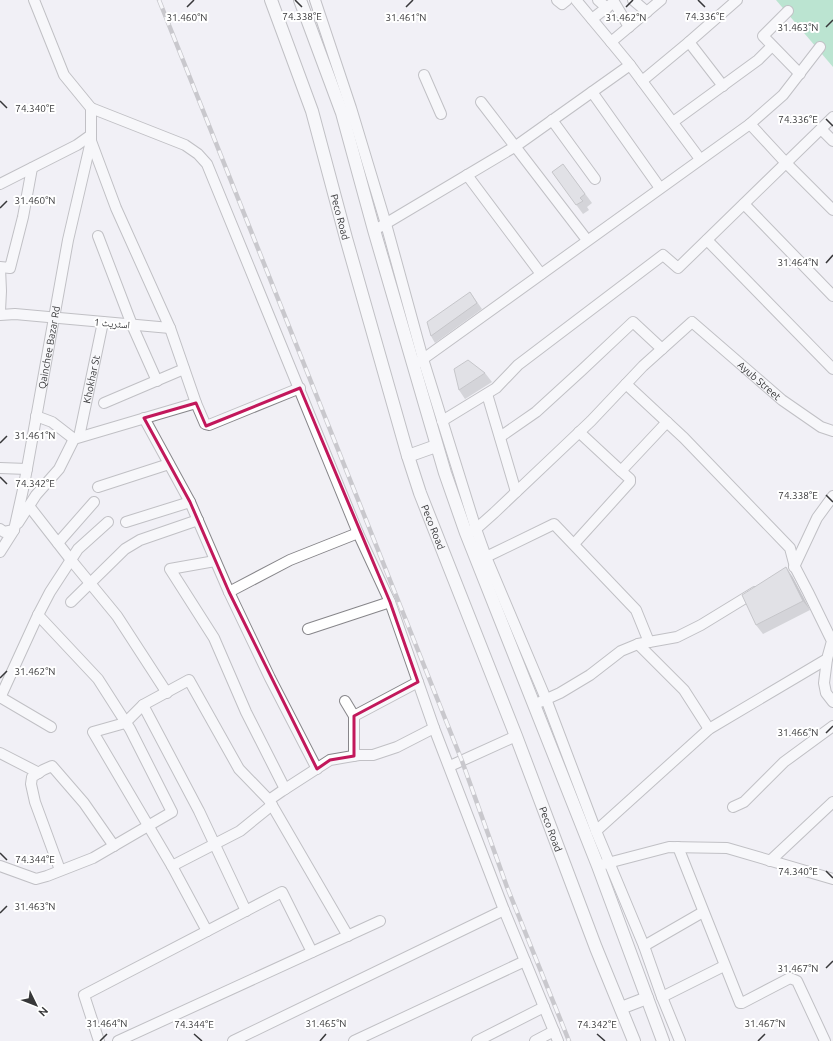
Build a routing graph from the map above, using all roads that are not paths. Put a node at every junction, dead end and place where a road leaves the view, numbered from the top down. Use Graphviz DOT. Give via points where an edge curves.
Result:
graph roads {
  1 [pos="34,0"];
  2 [pos="271,0"];
  3 [pos="300,0"];
  4 [pos="315,0"];
  5 [pos="557,0"];
  6 [pos="567,0"];
  7 [pos="576,0"];
  8 [pos="598,0"];
  9 [pos="633,0"];
  10 [pos="661,0"];
  11 [pos="737,0"];
  12 [pos="607,8"];
  13 [pos="788,11"];
  14 [pos="647,12"];
  15 [pos="592,19"];
  16 [pos="629,27"];
  17 [pos="611,42"];
  18 [pos="689,42"];
  19 [pos="772,46"];
  20 [pos="820,48"];
  21 [pos="630,65"];
  22 [pos="800,74"];
  23 [pos="424,75"];
  24 [pos="642,81"];
  25 [pos="723,86"];
  26 [pos="592,92"];
  27 [pos="482,102"];
  28 [pos="91,108"];
  29 [pos="441,114"];
  30 [pos="833,117"];
  31 [pos="552,120"];
  32 [pos="673,122"];
  33 [pos="750,124"];
  34 [pos="821,129"];
  35 [pos="91,138"];
  36 [pos="833,141"];
  37 [pos="516,146"];
  38 [pos="700,159"];
  39 [pos="786,163"];
  40 [pos="32,168"];
  41 [pos="467,175"];
  42 [pos="595,179"];
  43 [pos="0,184"];
  44 [pos="660,188"];
  45 [pos="744,204"];
  46 [pos="833,210"];
  47 [pos="386,224"];
  48 [pos="374,230"];
  49 [pos="98,236"];
  50 [pos="587,240"];
  51 [pos="707,240"];
  52 [pos="0,268"];
  53 [pos="541,274"];
  54 [pos="833,296"];
  55 [pos="0,311"];
  56 [pos="0,315"];
  57 [pos="53,318"];
  58 [pos="103,322"];
  59 [pos="132,325"];
  60 [pos="170,328"];
  61 [pos="662,349"];
  62 [pos="418,362"];
  63 [pos="184,369"];
  64 [pos="833,369"];
  65 [pos="157,381"];
  66 [pos="626,384"];
  67 [pos="300,388"];
  68 [pos="487,394"];
  69 [pos="104,403"];
  70 [pos="196,403"];
  71 [pos="36,416"];
  72 [pos="144,418"];
  73 [pos="442,421"];
  74 [pos="667,422"];
  75 [pos="833,431"];
  76 [pos="579,432"];
  77 [pos="500,437"];
  78 [pos="76,438"];
  79 [pos="436,446"];
  80 [pos="408,456"];
  81 [pos="169,464"];
  82 [pos="0,468"];
  83 [pos="27,469"];
  84 [pos="621,471"];
  85 [pos="98,488"];
  86 [pos="516,492"];
  87 [pos="833,496"];
  88 [pos="94,502"];
  89 [pos="190,502"];
  90 [pos="29,506"];
  91 [pos="198,520"];
  92 [pos="108,522"];
  93 [pos="126,522"];
  94 [pos="0,529"];
  95 [pos="14,530"];
  96 [pos="471,531"];
  97 [pos="358,533"];
  98 [pos="58,543"];
  99 [pos="574,544"];
  100 [pos="0,552"];
  101 [pos="486,557"];
  102 [pos="71,560"];
  103 [pos="215,561"];
  104 [pos="792,569"];
  105 [pos="89,583"];
  106 [pos="764,586"];
  107 [pos="229,592"];
  108 [pos="70,602"];
  109 [pos="390,602"];
  110 [pos="38,615"];
  111 [pos="308,629"];
  112 [pos="649,642"];
  113 [pos="638,644"];
  114 [pos="832,644"];
  115 [pos="827,659"];
  116 [pos="418,682"];
  117 [pos="167,693"];
  118 [pos="0,698"];
  119 [pos="546,700"];
  120 [pos="345,701"];
  121 [pos="833,702"];
  122 [pos="535,704"];
  123 [pos="143,705"];
  124 [pos="354,716"];
  125 [pos="126,723"];
  126 [pos="833,726"];
  127 [pos="51,727"];
  128 [pos="434,728"];
  129 [pos="709,729"];
  130 [pos="516,736"];
  131 [pos="0,753"];
  132 [pos="354,756"];
  133 [pos="450,766"];
  134 [pos="316,768"];
  135 [pos="39,773"];
  136 [pos="285,789"];
  137 [pos="833,802"];
  138 [pos="271,803"];
  139 [pos="733,807"];
  140 [pos="148,826"];
  141 [pos="596,831"];
  142 [pos="214,845"];
  143 [pos="114,846"];
  144 [pos="678,847"];
  145 [pos="770,861"];
  146 [pos="604,864"];
  147 [pos="0,866"];
  148 [pos="172,866"];
  149 [pos="60,870"];
  150 [pos="833,879"];
  151 [pos="504,910"];
  152 [pos="246,911"];
  153 [pos="703,912"];
  154 [pos="380,921"];
  155 [pos="207,931"];
  156 [pos="348,936"];
  157 [pos="644,946"];
  158 [pos="312,952"];
  159 [pos="525,961"];
  160 [pos="724,966"];
  161 [pos="662,997"];
  162 [pos="647,998"];
  163 [pos="544,1007"];
  164 [pos="621,1008"];
  165 [pos="556,1036"];
  166 [pos="99,1041"];
  167 [pos="118,1041"];
  168 [pos="234,1041"];
  169 [pos="354,1041"];
  170 [pos="477,1041"];
  171 [pos="535,1041"];
  172 [pos="634,1041"];
  173 [pos="663,1041"];
  174 [pos="680,1041"];
  175 [pos="826,1041"];
  1 -- 28 [label="street" via="64,75"];
  2 -- 80 [label="main road, Peco Road" via="312,111"];
  3 -- 48 [label="main road" via="342,113"];
  4 -- 47 [label="street"];
  5 -- 6 [label="street" via="562,4"];
  7 -- 15 [label="street"];
  8 -- 12 [label="street"];
  9 -- 14 [label="street"];
  10 -- 14 [label="street"];
  11 -- 18 [label="street"];
  12 -- 15 [label="street"];
  12 -- 16 [label="street" via="614,2"];
  13 -- 19 [label="street" via="763,36"];
  14 -- 16 [label="street"];
  15 -- 17 [label="street"];
  16 -- 17 [label="street"];
  17 -- 21 [label="street"];
  18 -- 24 [label="street"];
  18 -- 25 [label="street"];
  19 -- 22 [label="street"];
  19 -- 25 [label="street"];
  20 -- 22 [label="street"];
  21 -- 24 [label="street"];
  21 -- 26 [label="street"];
  22 -- 33 [label="street" via="783,95"];
  23 -- 29 [label="street"];
  24 -- 32 [label="street"];
  25 -- 32 [label="street"];
  26 -- 31 [label="street"];
  26 -- 44 [label="street"];
  27 -- 37 [label="street"];
  28 -- 35 [label="street"];
  28 -- 67 [label="street" via="185,145 207,164"];
  30 -- 34 [label="street"];
  31 -- 37 [label="street"];
  31 -- 42 [label="street"];
  32 -- 38 [label="street"];
  33 -- 38 [label="street"];
  33 -- 39 [label="street"];
  34 -- 36 [label="street"];
  34 -- 39 [label="street"];
  35 -- 40 [label="street"];
  35 -- 57 [label="street, Qainchee Bazar Rd"];
  35 -- 60 [label="street" via="116,208"];
  37 -- 41 [label="street"];
  37 -- 50 [label="street"];
  38 -- 44 [label="street"];
  39 -- 45 [label="street"];
  39 -- 46 [label="street"];
  40 -- 43 [label="street"];
  40 -- 52 [label="street" via="10,268"];
  41 -- 47 [label="street"];
  41 -- 53 [label="street"];
  44 -- 50 [label="street"];
  45 -- 51 [label="street"];
  45 -- 54 [label="street"];
  47 -- 48 [label="street"];
  47 -- 62 [label="street"];
  48 -- 62 [label="main road"];
  49 -- 59 [label="street"];
  50 -- 53 [label="street"];
  51 -- 64 [label="street"];
  51 -- 68 [label="street" via="678,268 663,255 518,366"];
  52 -- 55 [label="street"];
  53 -- 62 [label="street"];
  56 -- 57 [label="street, اسٹریٹ 1"];
  57 -- 58 [label="street, اسٹریٹ 1"];
  57 -- 71 [label="street, Qainchee Bazar Rd"];
  58 -- 59 [label="street, اسٹریٹ 1"];
  58 -- 78 [label="street, Khokhar St"];
  59 -- 60 [label="street, اسٹریٹ 1"];
  59 -- 65 [label="street"];
  60 -- 63 [label="street"];
  61 -- 66 [label="street"];
  61 -- 75 [label="street, Ayub Street" via="692,322 782,400 821,427"];
  61 -- 77 [label="street" via="633,322 536,412"];
  62 -- 73 [label="street"];
  62 -- 79 [label="main road"];
  63 -- 65 [label="street"];
  63 -- 70 [label="street"];
  65 -- 69 [label="street"];
  66 -- 74 [label="street"];
  66 -- 76 [label="street"];
  67 -- 70 [label="street" via="207,425"];
  67 -- 97 [label="street"];
  68 -- 73 [label="street"];
  68 -- 77 [label="street"];
  70 -- 72 [label="street"];
  71 -- 78 [label="street" via="52,422"];
  71 -- 83 [label="street, Qainchee Bazar Rd"];
  72 -- 78 [label="street"];
  72 -- 81 [label="street"];
  73 -- 96 [label="street"];
  74 -- 84 [label="street"];
  74 -- 104 [label="street" via="790,548"];
  76 -- 84 [label="street"];
  76 -- 86 [label="street"];
  77 -- 86 [label="street"];
  78 -- 90 [label="street, Khokhar St" via="59,469"];
  79 -- 80 [label="main road"];
  79 -- 96 [label="main road"];
  80 -- 130 [label="main road, Peco Road" via="420,493"];
  81 -- 85 [label="street"];
  81 -- 89 [label="street"];
  82 -- 83 [label="street"];
  83 -- 95 [label="street, Qainchee Bazar Rd"];
  84 -- 99 [label="street" via="630,482"];
  86 -- 96 [label="street"];
  87 -- 104 [label="street" via="818,518"];
  88 -- 98 [label="street"];
  89 -- 91 [label="street"];
  89 -- 93 [label="street"];
  90 -- 95 [label="street, Khokhar St"];
  90 -- 98 [label="street"];
  91 -- 103 [label="street"];
  91 -- 105 [label="street" via="140,540 125,549"];
  92 -- 102 [label="street" via="78,549"];
  94 -- 95 [label="street" via="4,532"];
  95 -- 100 [label="street, Qainchee Bazar Rd"];
  96 -- 101 [label="street"];
  96 -- 122 [label="main road"];
  97 -- 107 [label="street" via="290,560"];
  97 -- 109 [label="street"];
  98 -- 102 [label="street"];
  99 -- 101 [label="street" via="554,524"];
  99 -- 112 [label="street" via="636,610"];
  101 -- 119 [label="street"];
  102 -- 105 [label="street"];
  102 -- 110 [label="street"];
  103 -- 107 [label="street"];
  103 -- 136 [label="street" via="170,569 214,638 246,712"];
  104 -- 114 [label="street" via="808,592"];
  105 -- 108 [label="street"];
  105 -- 117 [label="street" via="117,616"];
  106 -- 112 [label="street" via="677,637"];
  107 -- 134 [label="street"];
  109 -- 111 [label="street"];
  109 -- 116 [label="street"];
  110 -- 118 [label="street"];
  110 -- 125 [label="street" via="98,679"];
  112 -- 113 [label="street"];
  113 -- 119 [label="street" via="621,651 590,675"];
  113 -- 129 [label="street" via="684,690"];
  114 -- 115 [label="street"];
  115 -- 121 [label="street" via="824,683 826,693"];
  115 -- 129 [label="street"];
  116 -- 124 [label="street"];
  116 -- 128 [label="street"];
  117 -- 123 [label="street"];
  117 -- 138 [label="street" via="189,680 239,769"];
  118 -- 127 [label="street"];
  119 -- 122 [label="street"];
  119 -- 141 [label="street"];
  120 -- 124 [label="street"];
  122 -- 146 [label="main road"];
  123 -- 125 [label="street"];
  123 -- 142 [label="street" via="199,811"];
  124 -- 132 [label="street"];
  125 -- 140 [label="street" via="172,812"];
  125 -- 140 [label="street" via="92,732"];
  126 -- 139 [label="street" via="784,762 744,802"];
  128 -- 132 [label="street" via="397,747 373,755"];
  128 -- 133 [label="street"];
  129 -- 141 [label="street"];
  130 -- 133 [label="street"];
  130 -- 164 [label="main road, Peco Road"];
  131 -- 135 [label="street"];
  132 -- 134 [label="street" via="330,760"];
  133 -- 151 [label="street"];
  134 -- 136 [label="street"];
  135 -- 143 [label="street" via="52,766 84,804"];
  135 -- 149 [label="street" via="32,777 31,784"];
  136 -- 138 [label="street"];
  137 -- 145 [label="street"];
  138 -- 142 [label="street" via="240,831"];
  138 -- 156 [label="street"];
  140 -- 143 [label="street"];
  140 -- 148 [label="street"];
  141 -- 146 [label="street"];
  142 -- 148 [label="street"];
  142 -- 152 [label="street"];
  143 -- 149 [label="street" via="93,858"];
  144 -- 145 [label="street" via="727,848"];
  144 -- 146 [label="street" via="668,847"];
  144 -- 153 [label="street"];
  145 -- 150 [label="street"];
  146 -- 157 [label="street"];
  146 -- 162 [label="main road"];
  147 -- 149 [label="street" via="36,879"];
  148 -- 155 [label="street"];
  151 -- 159 [label="street"];
  151 -- 168 [label="street"];
  152 -- 155 [label="street"];
  152 -- 158 [label="street" via="282,892"];
  153 -- 157 [label="street"];
  153 -- 160 [label="street"];
  154 -- 156 [label="street"];
  155 -- 166 [label="street" via="84,995"];
  156 -- 158 [label="street"];
  157 -- 161 [label="street"];
  158 -- 167 [label="street"];
  159 -- 163 [label="street"];
  159 -- 169 [label="street"];
  160 -- 161 [label="street"];
  160 -- 175 [label="street" via="740,1003 790,978 797,981"];
  161 -- 174 [label="street"];
  162 -- 164 [label="main road"];
  162 -- 173 [label="main road"];
  163 -- 165 [label="street"];
  163 -- 170 [label="street"];
  164 -- 172 [label="main road, Peco Road"];
  165 -- 171 [label="street"];
}
